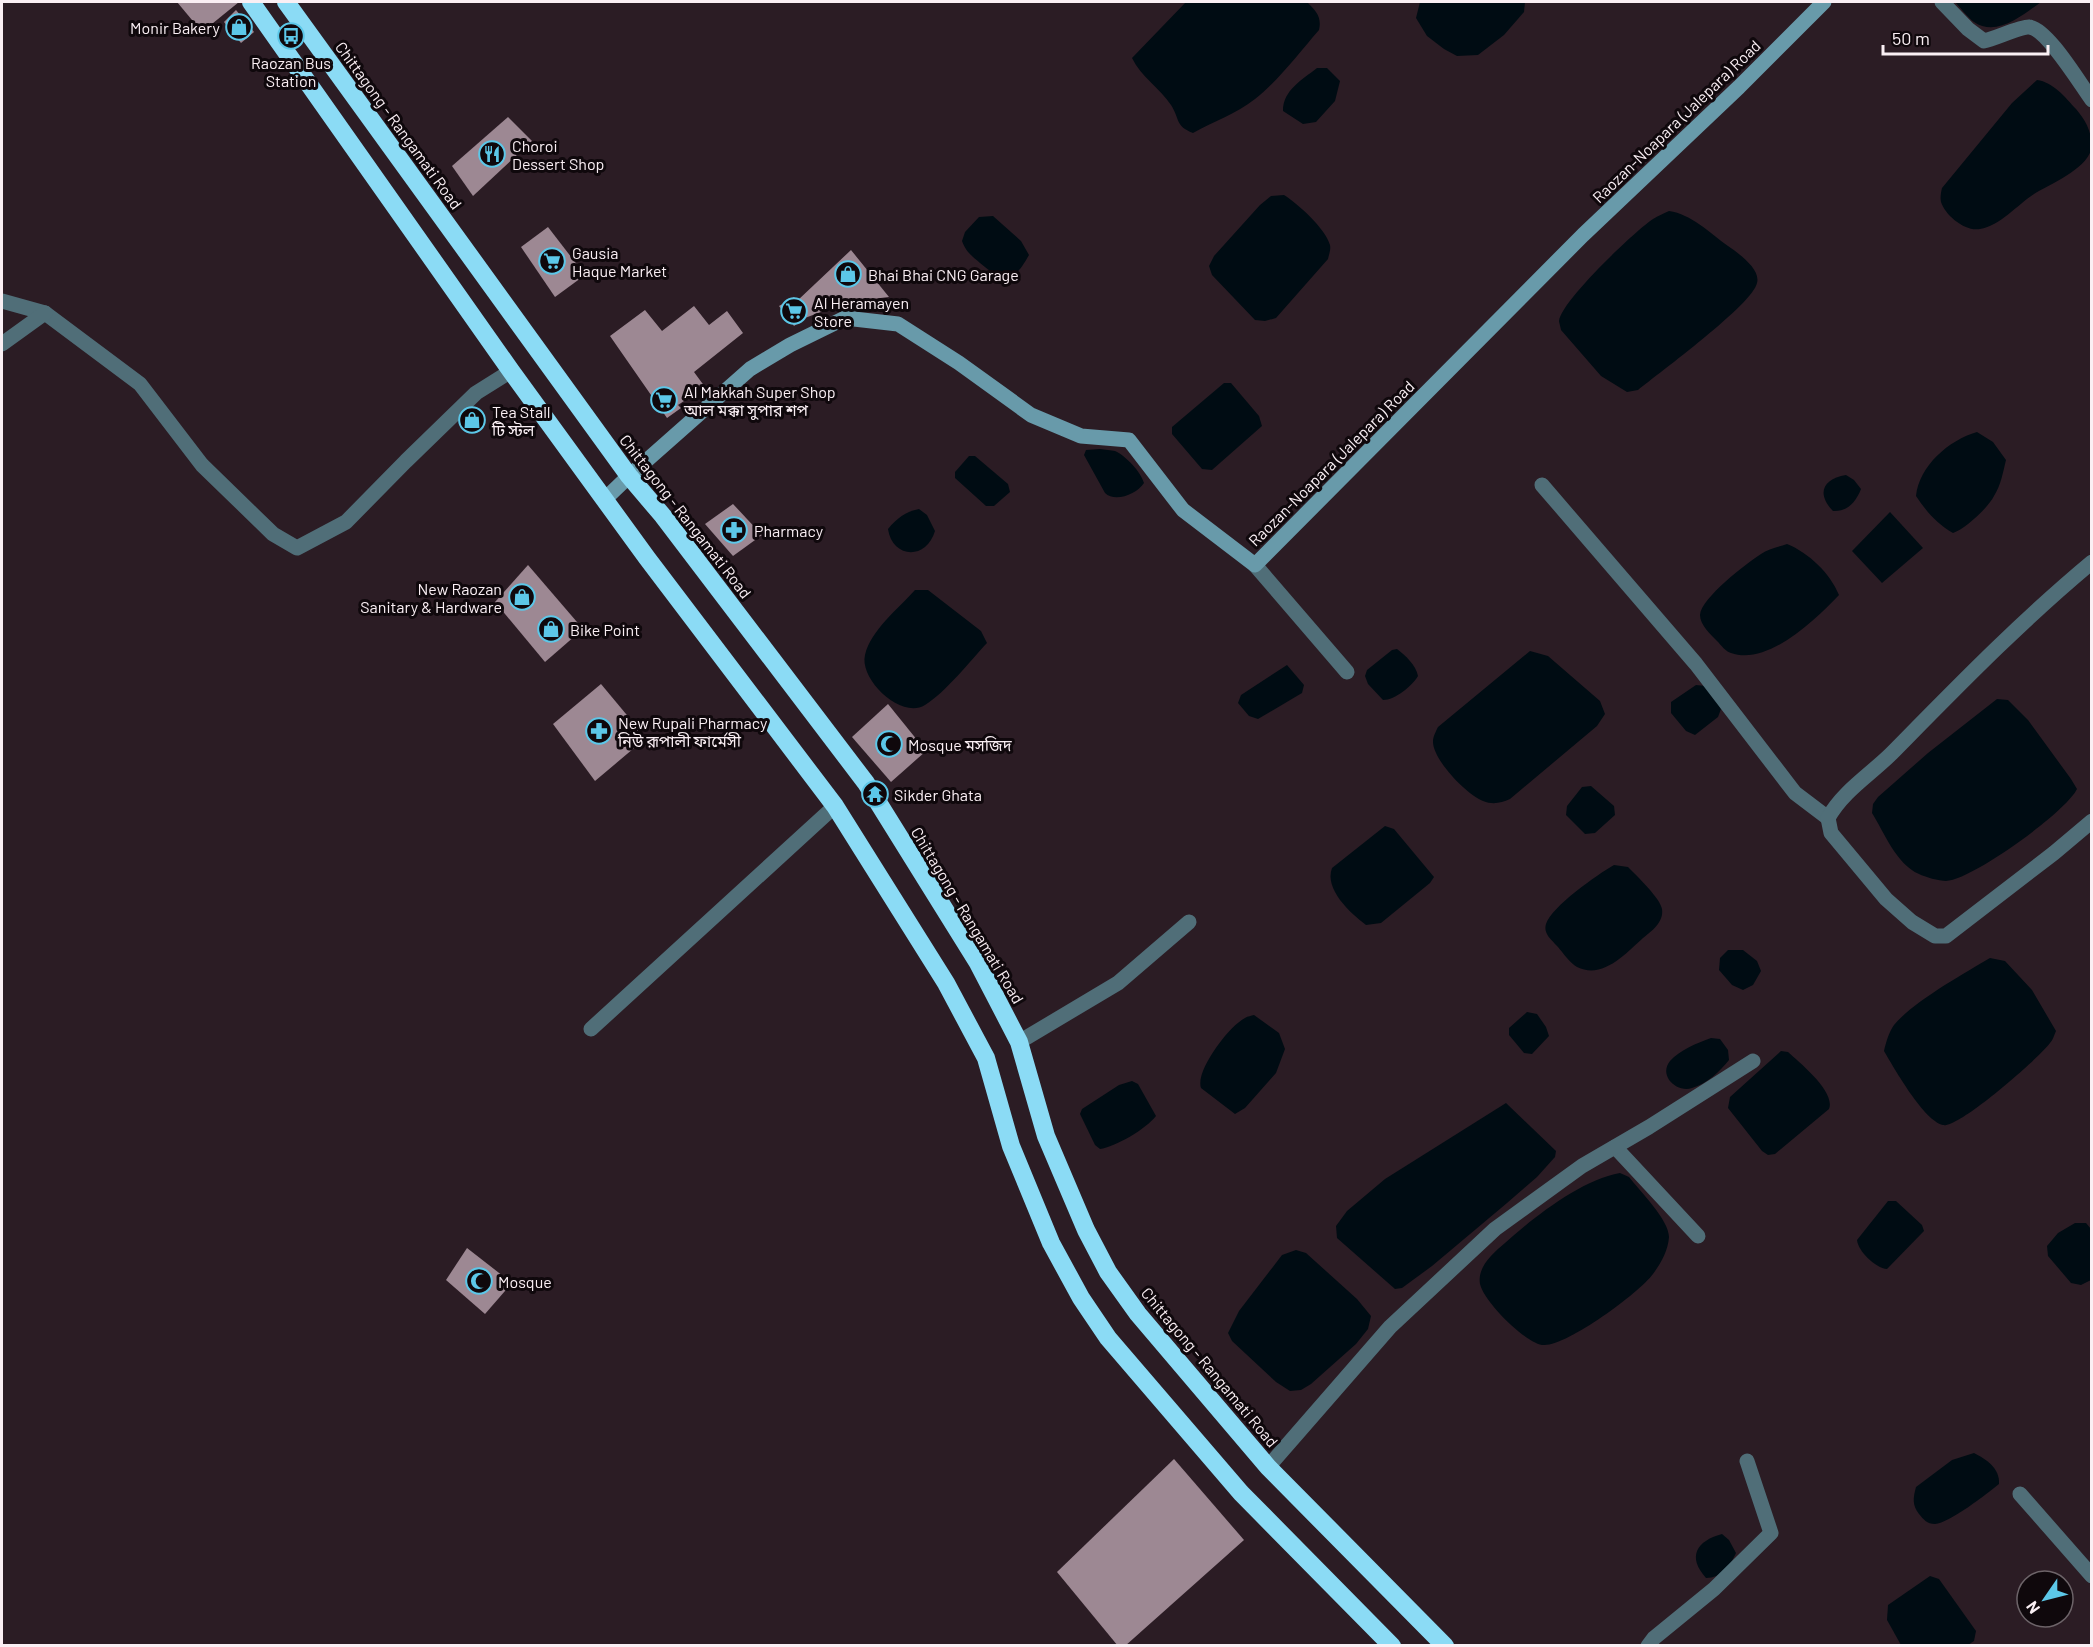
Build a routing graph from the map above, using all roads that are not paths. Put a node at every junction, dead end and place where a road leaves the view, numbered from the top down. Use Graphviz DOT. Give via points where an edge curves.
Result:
graph roads {
  1 [pos="251,2"];
  2 [pos="285,2"];
  3 [pos="1824,2"];
  4 [pos="1942,2"];
  5 [pos="2091,100"];
  6 [pos="2,301"];
  7 [pos="45,313"];
  8 [pos="2,344"];
  9 [pos="511,371"];
  10 [pos="628,476"];
  11 [pos="1542,485"];
  12 [pos="604,500"];
  13 [pos="2091,562"];
  14 [pos="1255,566"];
  15 [pos="1347,672"];
  16 [pos="835,806"];
  17 [pos="1828,818"];
  18 [pos="2091,821"];
  19 [pos="1189,922"];
  20 [pos="591,1029"];
  21 [pos="1019,1042"];
  22 [pos="1753,1061"];
  23 [pos="1614,1147"];
  24 [pos="1698,1236"];
  25 [pos="1747,1461"];
  26 [pos="1268,1467"];
  27 [pos="2020,1494"];
  28 [pos="2091,1576"];
  29 [pos="1392,1646"];
  30 [pos="1445,1646"];
  31 [pos="1648,1646"];
  1 -- 9 [label="highway"];
  2 -- 10 [label="highway, Chittagong - Rangamati Road"];
  3 -- 14 [label="main road, Raozan-Noapara (Jalepara) Road" via="1584,235"];
  4 -- 5 [label="street" via="1984,41 2027,26 2039,29"];
  6 -- 7 [label="street"];
  7 -- 8 [label="street"];
  7 -- 9 [label="street" via="141,384 202,465 273,534 297,548 346,522 476,393"];
  9 -- 12 [label="highway"];
  10 -- 12 [label="main road, Raozan-Noapara (Jalepara) Road"];
  10 -- 14 [label="main road, Raozan-Noapara (Jalepara) Road" via="750,369 790,345 845,318 898,324 1031,415 1081,436 1129,440 1183,510"];
  10 -- 21 [label="highway, Chittagong - Rangamati Road" via="663,516 866,783 978,963"];
  11 -- 17 [label="street" via="1696,664 1795,793"];
  12 -- 16 [label="highway"];
  13 -- 17 [label="street" via="1962,680 1835,805"];
  14 -- 15 [label="street"];
  16 -- 20 [label="street"];
  16 -- 29 [label="highway" via="946,983 986,1058 1011,1146 1052,1243 1108,1338 1241,1493"];
  17 -- 18 [label="street" via="1831,833 1886,899 1935,936 1946,936"];
  19 -- 21 [label="street" via="1118,983"];
  21 -- 26 [label="highway, Chittagong - Rangamati Road" via="1046,1136 1108,1272 1154,1335"];
  22 -- 23 [label="street"];
  23 -- 24 [label="street"];
  23 -- 26 [label="street" via="1495,1229 1390,1327"];
  25 -- 31 [label="street" via="1771,1533"];
  26 -- 30 [label="highway, Chittagong - Rangamati Road"];
  27 -- 28 [label="street"];
}
